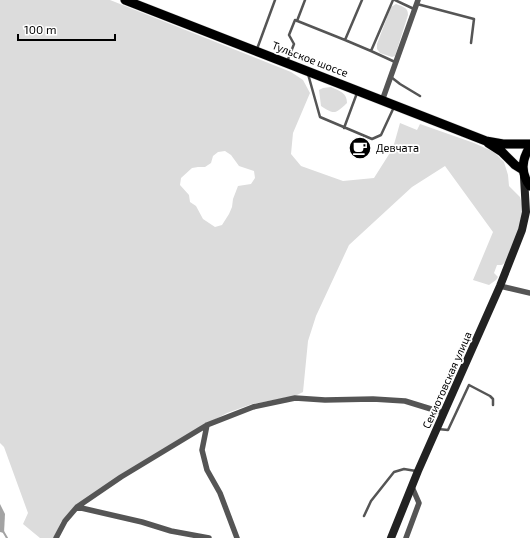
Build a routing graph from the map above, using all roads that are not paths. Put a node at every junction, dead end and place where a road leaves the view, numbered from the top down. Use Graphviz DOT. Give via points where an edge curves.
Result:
graph roads {
  1 [pos="125,0"];
  2 [pos="275,0"];
  3 [pos="305,0"];
  4 [pos="362,0"];
  5 [pos="394,0"];
  6 [pos="145,4"];
  7 [pos="416,4"];
  8 [pos="297,21"];
  9 [pos="345,40"];
  10 [pos="471,43"];
  11 [pos="256,51"];
  12 [pos="371,51"];
  13 [pos="396,62"];
  14 [pos="286,63"];
  15 [pos="308,71"];
  16 [pos="391,76"];
  17 [pos="358,91"];
  18 [pos="420,96"];
  19 [pos="382,101"];
  20 [pos="395,106"];
  21 [pos="344,128"];
  22 [pos="486,141"];
  23 [pos="530,144"];
  24 [pos="530,148"];
  25 [pos="524,174"];
  26 [pos="530,186"];
  27 [pos="530,222"];
  28 [pos="522,230"];
  29 [pos="500,286"];
  30 [pos="530,293"];
  31 [pos="493,406"];
  32 [pos="444,413"];
  33 [pos="207,426"];
  34 [pos="437,428"];
  35 [pos="418,471"];
  36 [pos="412,487"];
  37 [pos="77,507"];
  38 [pos="364,516"];
  39 [pos="56,538"];
  40 [pos="209,538"];
  41 [pos="237,538"];
  42 [pos="391,538"];
  43 [pos="406,538"];
  1 -- 6 [label="main road, Тульское шоссе"];
  2 -- 11 [label="lane"];
  3 -- 8 [label="lane"];
  4 -- 9 [label="lane"];
  5 -- 7 [label="lane"];
  5 -- 12 [label="lane"];
  6 -- 11 [label="main road, Тульское шоссе"];
  7 -- 10 [label="lane" via="474,19"];
  7 -- 13 [label="street"];
  8 -- 9 [label="lane"];
  8 -- 14 [label="lane" via="294,20 289,35 294,44"];
  9 -- 12 [label="lane"];
  11 -- 14 [label="main road, Тульское шоссе"];
  12 -- 13 [label="lane"];
  13 -- 16 [label="street"];
  14 -- 15 [label="main road, Тульское шоссе"];
  15 -- 17 [label="main road, Тульское шоссе"];
  15 -- 21 [label="lane" via="320,118"];
  16 -- 18 [label="lane"];
  16 -- 19 [label="street"];
  17 -- 19 [label="main road, Тульское шоссе"];
  17 -- 21 [label="lane"];
  19 -- 20 [label="main road, Тульское шоссе"];
  20 -- 21 [label="lane" via="381,135 372,139"];
  20 -- 22 [label="main road, Тульское шоссе"];
  22 -- 23 [label="main road"];
  22 -- 25 [label="main road" via="502,152"];
  24 -- 25 [label="main road" via="523,160"];
  25 -- 26 [label="main road"];
  25 -- 28 [label="main road" via="526,212"];
  27 -- 28 [label="main road"];
  28 -- 29 [label="main road, Секиотовская улица"];
  29 -- 30 [label="street"];
  29 -- 32 [label="main road, Секиотовская улица"];
  31 -- 34 [label="lane" via="493,399 490,396 469,385 448,430"];
  32 -- 33 [label="street" via="405,401 295,398 253,407"];
  32 -- 34 [label="main road, Секиотовская улица"];
  33 -- 37 [label="street" via="121,477"];
  33 -- 41 [label="street" via="202,450 207,470 220,493"];
  34 -- 35 [label="main road, Секиотовская улица"];
  35 -- 36 [label="main road, Секиотовская улица"];
  35 -- 38 [label="lane" via="404,469 394,472 371,501"];
  36 -- 42 [label="main road, Секиотовская улица"];
  36 -- 43 [label="street" via="419,503"];
  37 -- 39 [label="street" via="65,521"];
  37 -- 40 [label="street"];
}
